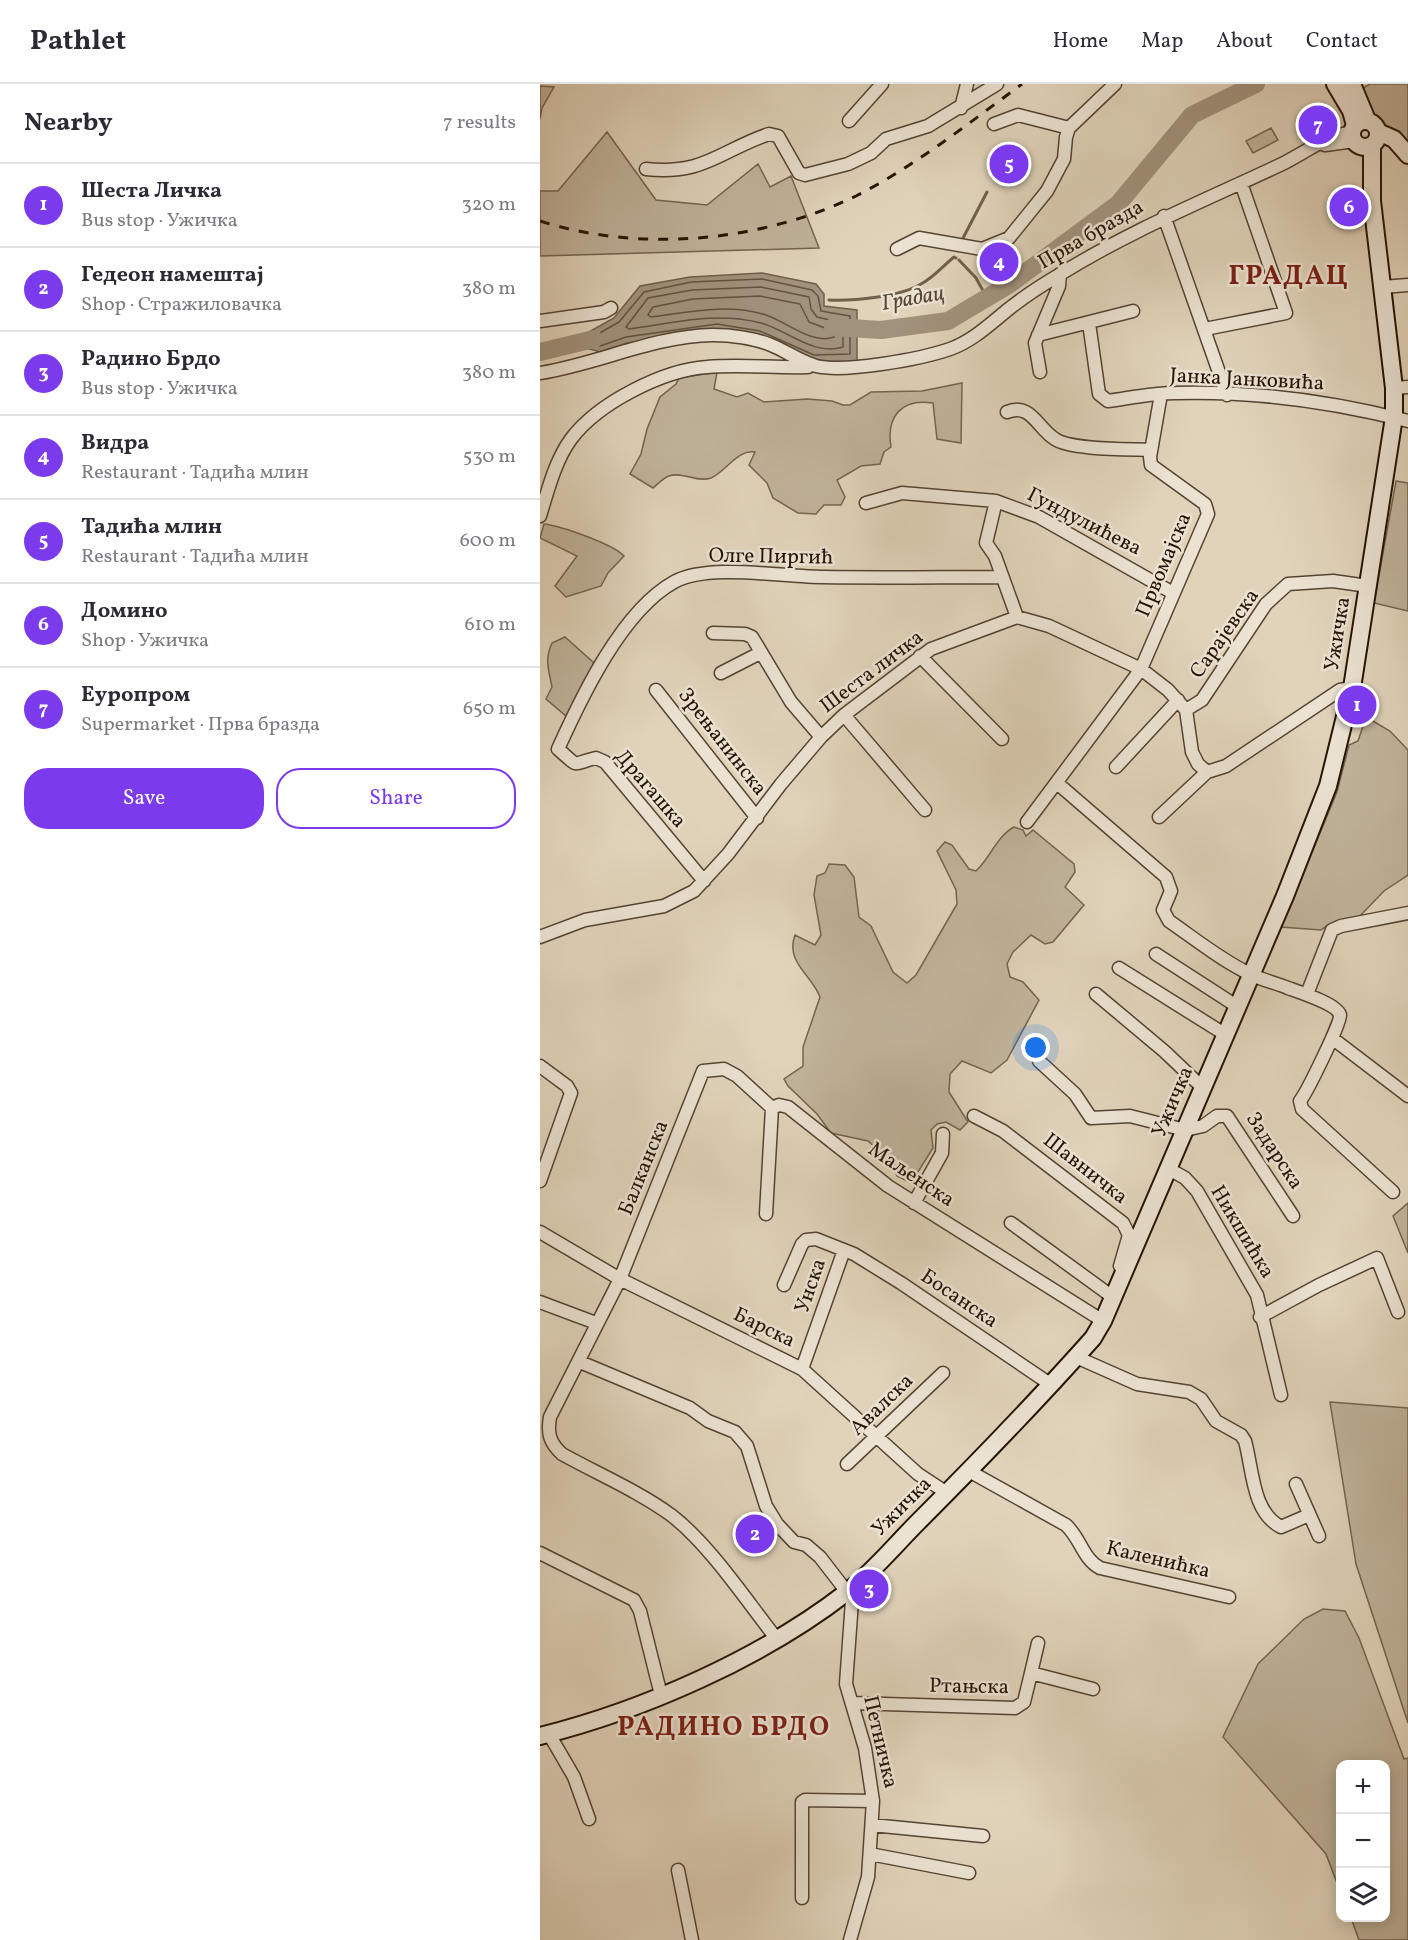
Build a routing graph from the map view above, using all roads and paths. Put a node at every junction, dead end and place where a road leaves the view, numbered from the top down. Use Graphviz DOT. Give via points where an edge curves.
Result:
graph roads {
  1 [pos="882,84"];
  2 [pos="967,84"];
  3 [pos="997,84"];
  4 [pos="1115,84"];
  5 [pos="1346,88"];
  6 [pos="961,108"];
  7 [pos="849,121"];
  8 [pos="994,124"];
  9 [pos="1070,128"];
  10 [pos="1364,136"];
  11 [pos="1408,155"];
  12 [pos="646,169"];
  13 [pos="1241,183"];
  14 [pos="1164,216"];
  15 [pos="897,249"];
  16 [pos="1060,274"];
  17 [pos="1408,285"];
  18 [pos="1382,287"];
  19 [pos="611,308"];
  20 [pos="1133,311"];
  21 [pos="540,321"];
  22 [pos="1089,323"];
  23 [pos="1205,329"];
  24 [pos="1038,335"];
  25 [pos="818,366"];
  26 [pos="1040,372"];
  27 [pos="540,373"];
  28 [pos="1401,388"];
  29 [pos="1161,394"];
  30 [pos="1227,395"];
  31 [pos="1007,412"];
  32 [pos="1401,419"];
  33 [pos="1151,450"];
  34 [pos="996,501"];
  35 [pos="866,503"];
  36 [pos="540,516"];
  37 [pos="1002,577"];
  38 [pos="1368,586"];
  39 [pos="1173,593"];
  40 [pos="1017,617"];
  41 [pos="713,633"];
  42 [pos="760,653"];
  43 [pos="920,656"];
  44 [pos="1140,669"];
  45 [pos="721,673"];
  46 [pos="1352,688"];
  47 [pos="656,690"];
  48 [pos="1178,699"];
  49 [pos="1186,710"];
  50 [pos="844,716"];
  51 [pos="821,737"];
  52 [pos="1002,739"];
  53 [pos="558,749"];
  54 [pos="1116,767"];
  55 [pos="1207,772"];
  56 [pos="1057,783"];
  57 [pos="925,810"];
  58 [pos="1160,817"];
  59 [pos="757,818"];
  60 [pos="1027,822"];
  61 [pos="704,881"];
  62 [pos="1408,913"];
  63 [pos="540,937"];
  64 [pos="1155,954"];
  65 [pos="1119,968"];
  66 [pos="1251,975"];
  67 [pos="1096,994"];
  68 [pos="1307,994"];
  69 [pos="1238,1007"];
  70 [pos="1226,1035"];
  71 [pos="1332,1038"];
  72 [pos="1039,1061"];
  73 [pos="540,1066"];
  74 [pos="703,1071"];
  75 [pos="1203,1088"];
  76 [pos="1408,1096"];
  77 [pos="772,1108"];
  78 [pos="974,1116"];
  79 [pos="1185,1130"];
  80 [pos="943,1134"];
  81 [pos="1169,1169"];
  82 [pos="540,1181"];
  83 [pos="1394,1192"];
  84 [pos="914,1203"];
  85 [pos="766,1214"];
  86 [pos="1293,1216"];
  87 [pos="1011,1223"];
  88 [pos="540,1232"];
  89 [pos="844,1250"];
  90 [pos="1123,1278"];
  91 [pos="620,1279"];
  92 [pos="784,1286"];
  93 [pos="1114,1298"];
  94 [pos="540,1302"];
  95 [pos="1398,1312"];
  96 [pos="1260,1317"];
  97 [pos="1103,1321"];
  98 [pos="596,1323"];
  99 [pos="1076,1357"];
  100 [pos="580,1362"];
  101 [pos="802,1369"];
  102 [pos="943,1373"];
  103 [pos="1050,1384"];
  104 [pos="1281,1395"];
  105 [pos="878,1437"];
  106 [pos="847,1464"];
  107 [pos="969,1471"];
  108 [pos="1296,1484"];
  109 [pos="947,1493"];
  110 [pos="1309,1515"];
  111 [pos="1319,1536"];
  112 [pos="540,1553"];
  113 [pos="850,1589"];
  114 [pos="1229,1597"];
  115 [pos="776,1638"];
  116 [pos="1038,1643"];
  117 [pos="1031,1673"];
  118 [pos="1093,1689"];
  119 [pos="661,1695"];
  120 [pos="852,1702"];
  121 [pos="544,1735"];
  122 [pos="873,1801"];
  123 [pos="589,1819"];
  124 [pos="872,1826"];
  125 [pos="983,1836"];
  126 [pos="870,1854"];
  127 [pos="678,1870"];
  128 [pos="969,1873"];
  129 [pos="802,1898"];
  130 [pos="692,1940"];
  131 [pos="850,1940"];
  1 -- 7 [label="street"];
  2 -- 6 [label="street"];
  3 -- 6 [label="street"];
  4 -- 9 [label="street"];
  5 -- 10 [label="main road, Ужичка"];
  6 -- 12 [label="street" via="912,132 886,139 871,153 825,172 799,173 778,136 769,134 693,168 671,172"];
  8 -- 9 [label="street" via="1018,115"];
  9 -- 15 [label="street" via="1064,159 1047,190 1009,238 982,249 919,238"];
  10 -- 11 [label="main road" via="1394,139"];
  10 -- 13 [label="street, Прва бразда" via="1340,132"];
  10 -- 18 [label="main road, Ужичка" via="1362,164 1372,201"];
  13 -- 14 [label="street, Прва бразда"];
  13 -- 23 [label="street" via="1286,313"];
  14 -- 16 [label="street, Прва бразда"];
  14 -- 23 [label="street"];
  16 -- 24 [label="street" via="1059,286"];
  16 -- 25 [label="street, Прва бразда" via="975,336 952,348 861,366"];
  17 -- 18 [label="street"];
  18 -- 28 [label="main road, Ужичка"];
  19 -- 21 [label="street"];
  20 -- 22 [label="street"];
  22 -- 24 [label="street"];
  22 -- 29 [label="street, Јанка Јанковића" via="1103,399"];
  23 -- 30 [label="street"];
  24 -- 26 [label="street" via="1035,352"];
  25 -- 27 [label="street, Прва бразда" via="771,345 713,335 645,346"];
  25 -- 36 [label="street" via="705,367 684,370 634,389 592,419 572,439 560,459"];
  28 -- 32 [label="main road, Ужичка"];
  29 -- 30 [label="street, Јанка Јанковића"];
  29 -- 33 [label="street"];
  30 -- 32 [label="street, Јанка Јанковића" via="1311,400"];
  31 -- 33 [label="street" via="1028,413 1054,439 1071,445"];
  32 -- 38 [label="main road, Ужичка"];
  33 -- 39 [label="street, Првомајска" via="1154,469 1208,508"];
  34 -- 35 [label="street, Гундулићева" via="902,493"];
  34 -- 37 [label="street" via="986,539"];
  34 -- 39 [label="street, Гундулићева" via="1039,517"];
  37 -- 40 [label="street"];
  37 -- 53 [label="street, Олге Пиргић" via="821,577 733,572 682,579 664,588 645,606 600,664"];
  38 -- 46 [label="main road, Ужичка"];
  38 -- 49 [label="street, Сарајевска" via="1333,582 1288,584 1266,604 1202,700"];
  39 -- 44 [label="street, Првомајска"];
  40 -- 43 [label="street, Шеста личка" via="942,643"];
  40 -- 44 [label="street" via="1050,626"];
  41 -- 42 [label="street" via="748,634"];
  42 -- 45 [label="street"];
  42 -- 51 [label="street" via="791,702"];
  43 -- 50 [label="street, Шеста личка"];
  43 -- 52 [label="street"];
  44 -- 48 [label="street"];
  44 -- 56 [label="street, Првомајска"];
  46 -- 55 [label="street" via="1340,690 1226,766"];
  46 -- 66 [label="main road, Ужичка" via="1328,786"];
  47 -- 59 [label="street, Зрењанинска"];
  48 -- 49 [label="street"];
  48 -- 54 [label="street"];
  49 -- 55 [label="street" via="1192,752"];
  50 -- 51 [label="street, Шеста личка"];
  50 -- 57 [label="street"];
  51 -- 59 [label="street, Шеста личка"];
  53 -- 61 [label="street, Драгашка" via="575,764 596,758 605,762"];
  55 -- 58 [label="street"];
  56 -- 60 [label="street, Првомајска"];
  56 -- 66 [label="street" via="1166,876 1171,891 1163,910 1169,921"];
  59 -- 61 [label="street, Шеста личка"];
  61 -- 63 [label="street, Шеста личка" via="683,898 664,906 585,920"];
  62 -- 68 [label="street" via="1332,930"];
  64 -- 69 [label="street"];
  65 -- 70 [label="street"];
  66 -- 68 [label="street"];
  66 -- 69 [label="main road, Ужичка"];
  67 -- 75 [label="street"];
  68 -- 71 [label="street" via="1339,1013"];
  69 -- 70 [label="main road, Ужичка"];
  70 -- 75 [label="main road, Ужичка"];
  71 -- 76 [label="street"];
  71 -- 83 [label="street" via="1311,1086 1300,1101 1302,1109"];
  72 -- 79 [label="street" via="1075,1094 1091,1118 1130,1116"];
  73 -- 82 [label="street" via="571,1093"];
  74 -- 77 [label="street, Маљенска" via="724,1069"];
  74 -- 91 [label="street, Балканска"];
  75 -- 79 [label="main road, Ужичка"];
  77 -- 84 [label="street, Маљенска" via="788,1107 873,1176"];
  77 -- 85 [label="street"];
  78 -- 90 [label="street, Шавничка" via="1003,1131 1123,1223 1129,1232 1119,1269"];
  79 -- 81 [label="main road, Ужичка"];
  79 -- 86 [label="street, Задарска" via="1203,1126 1221,1114 1227,1116"];
  80 -- 84 [label="street" via="942,1153"];
  81 -- 90 [label="main road, Ужичка"];
  81 -- 96 [label="street, Никшићка" via="1185,1178 1209,1210 1257,1295"];
  84 -- 97 [label="street, Маљенска"];
  87 -- 93 [label="street"];
  88 -- 91 [label="street, Барска"];
  89 -- 92 [label="street, Босанска" via="816,1239 807,1240"];
  89 -- 101 [label="street, Унска"];
  89 -- 103 [label="street, Босанска" via="902,1283"];
  90 -- 93 [label="main road, Ужичка"];
  91 -- 98 [label="street, Балканска"];
  91 -- 101 [label="street, Барска"];
  93 -- 97 [label="main road, Ужичка"];
  94 -- 98 [label="street"];
  95 -- 96 [label="street" via="1377,1258"];
  96 -- 104 [label="street, Никшићка"];
  97 -- 99 [label="main road, Ужичка"];
  98 -- 100 [label="street, Балканска"];
  99 -- 103 [label="main road, Ужичка"];
  99 -- 110 [label="street" via="1130,1382 1195,1395 1216,1421 1245,1441 1265,1515 1281,1527"];
  100 -- 113 [label="street" via="690,1408 735,1432 747,1446 766,1506 777,1524 794,1542 806,1545 820,1557"];
  100 -- 115 [label="street, Балканска" via="550,1418 551,1442 562,1454 678,1521"];
  101 -- 105 [label="street, Барска"];
  102 -- 105 [label="street, Авалска"];
  103 -- 107 [label="main road, Ужичка"];
  105 -- 106 [label="street, Авалска"];
  105 -- 109 [label="street, Барска" via="918,1474"];
  107 -- 109 [label="main road, Ужичка"];
  107 -- 114 [label="street, Каленићка" via="1066,1525 1078,1536 1092,1564 1100,1568"];
  108 -- 110 [label="street"];
  109 -- 113 [label="main road, Ужичка"];
  110 -- 111 [label="street"];
  112 -- 119 [label="street" via="634,1600"];
  113 -- 115 [label="main road, Ужичка"];
  113 -- 120 [label="street, Петничка" via="846,1684"];
  115 -- 119 [label="main road, Ужичка"];
  116 -- 117 [label="street"];
  117 -- 118 [label="street, Ртањска"];
  117 -- 120 [label="street, Ртањска" via="1024,1702 1015,1708"];
  119 -- 121 [label="main road, Ужичка"];
  120 -- 122 [label="street, Петничка" via="865,1748"];
  121 -- 123 [label="street" via="574,1776"];
  122 -- 124 [label="street, Петничка"];
  122 -- 129 [label="street" via="802,1802"];
  124 -- 125 [label="street"];
  124 -- 126 [label="street, Петничка"];
  126 -- 128 [label="street"];
  126 -- 131 [label="street, Петничка" via="868,1877"];
  127 -- 130 [label="street"];
}
